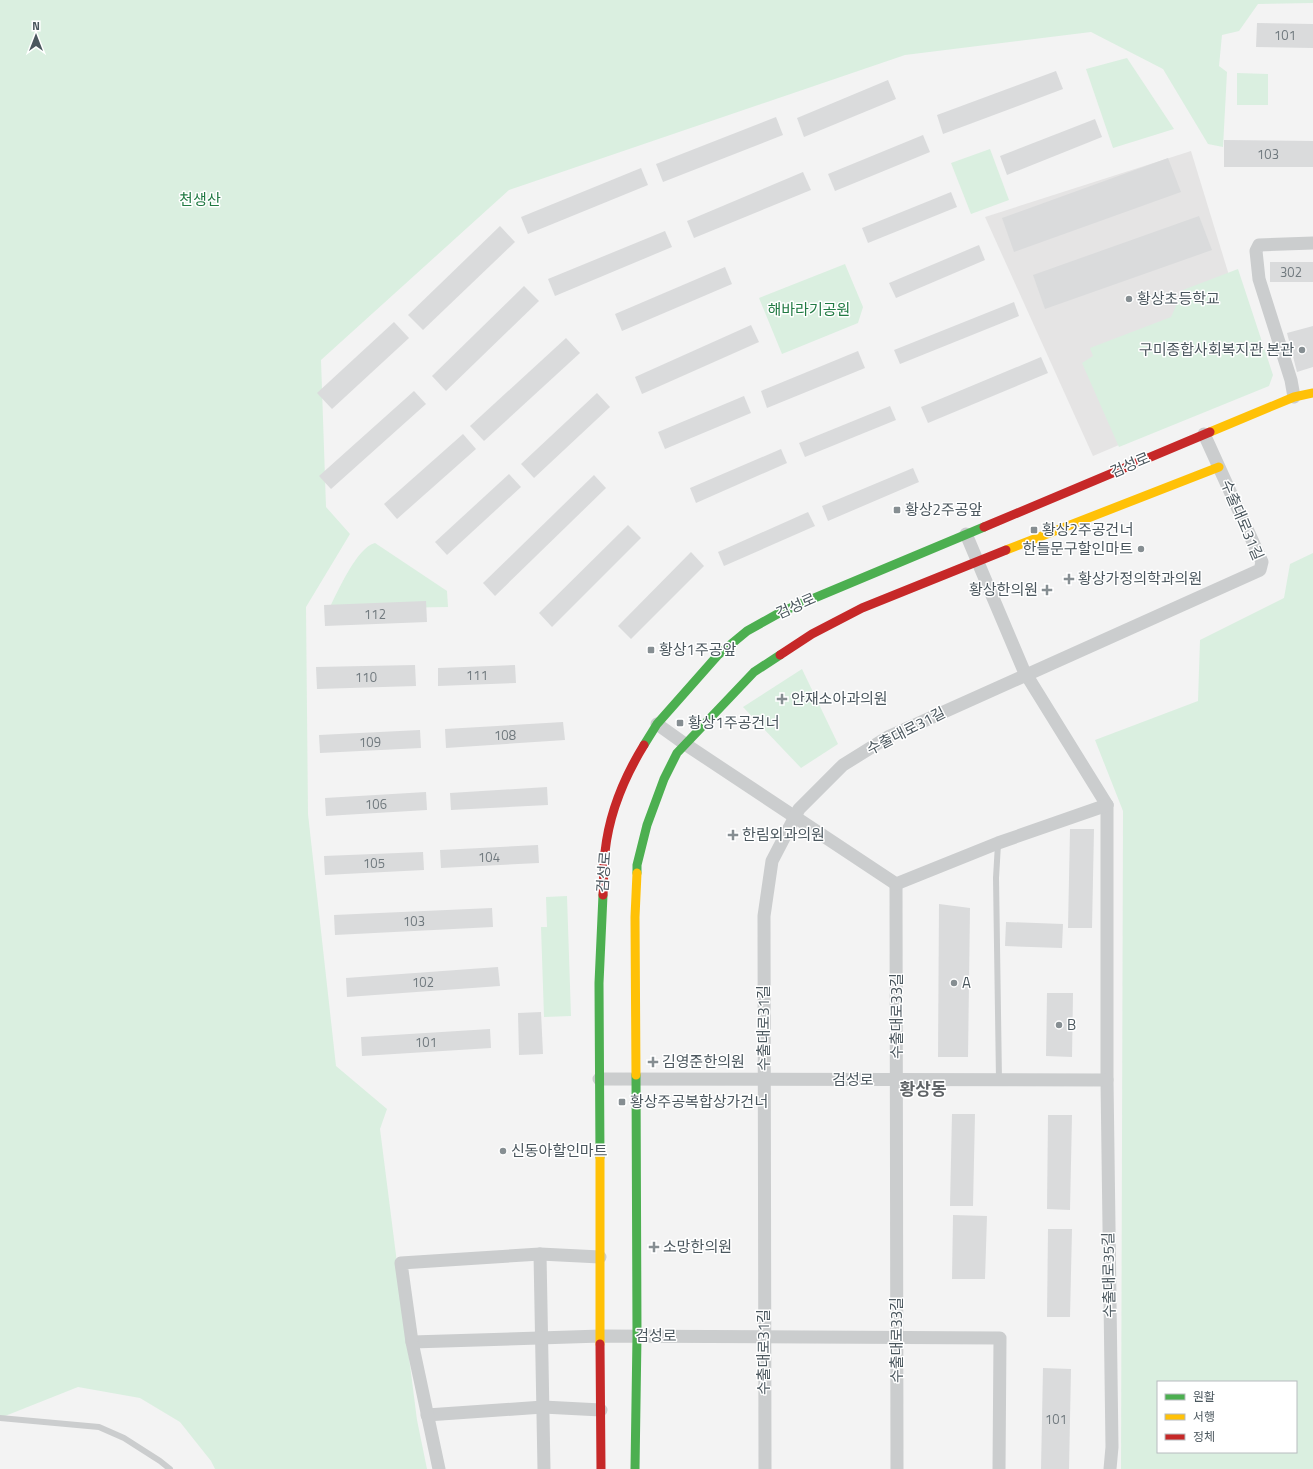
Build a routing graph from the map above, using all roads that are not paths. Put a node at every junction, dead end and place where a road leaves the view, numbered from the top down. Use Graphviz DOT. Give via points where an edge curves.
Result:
graph roads {
  1 [pos="1313,243"];
  2 [pos="1313,393"];
  3 [pos="1294,397"];
  4 [pos="1204,434"];
  5 [pos="1220,467"];
  6 [pos="966,534"];
  7 [pos="978,561"];
  8 [pos="1026,675"];
  9 [pos="657,724"];
  10 [pos="685,744"];
  11 [pos="1107,805"];
  12 [pos="795,817"];
  13 [pos="998,843"];
  14 [pos="896,884"];
  15 [pos="599,1079"];
  16 [pos="635,1079"];
  17 [pos="764,1080"];
  18 [pos="897,1080"];
  19 [pos="999,1080"];
  20 [pos="1107,1080"];
  21 [pos="540,1254"];
  22 [pos="600,1257"];
  23 [pos="542,1336"];
  24 [pos="601,1336"];
  25 [pos="636,1336"];
  26 [pos="764,1336"];
  27 [pos="897,1338"];
  28 [pos="412,1342"];
  29 [pos="543,1407"];
  30 [pos="601,1410"];
  31 [pos="427,1415"];
  32 [pos="0,1418"];
  33 [pos="170,1469"];
  34 [pos="439,1469"];
  35 [pos="544,1469"];
  36 [pos="601,1469"];
  37 [pos="635,1469"];
  38 [pos="765,1469"];
  39 [pos="897,1469"];
  40 [pos="1000,1469"];
  41 [pos="1110,1469"];
  1 -- 3 [label="street" via="1259,245 1256,251 1260,279"];
  2 -- 3 [label="street, 검성로"];
  3 -- 4 [label="street, 검성로"];
  4 -- 5 [label="street, 수출대로31길"];
  4 -- 6 [label="street, 검성로"];
  5 -- 7 [label="street"];
  5 -- 8 [label="street, 수출대로31길" via="1262,562 1260,570"];
  6 -- 7 [label="street"];
  6 -- 9 [label="street, 검성로" via="780,612 747,631 718,655"];
  7 -- 8 [label="street"];
  7 -- 10 [label="street" via="862,608 812,634 754,672"];
  8 -- 11 [label="street"];
  8 -- 12 [label="street, 수출대로31길" via="888,737 843,765 799,809"];
  9 -- 10 [label="street"];
  9 -- 15 [label="street, 검성로" via="636,758 614,809 605,851 599,983"];
  10 -- 12 [label="street"];
  10 -- 16 [label="street" via="677,753 664,779 636,865"];
  11 -- 13 [label="street"];
  11 -- 20 [label="street, 수출대로35길"];
  12 -- 14 [label="street"];
  12 -- 17 [label="street, 수출대로31길" via="772,861 764,916"];
  13 -- 14 [label="street"];
  13 -- 19 [label="lane" via="996,878"];
  14 -- 18 [label="street, 수출대로33길"];
  15 -- 16 [label="street, 검성로"];
  15 -- 22 [label="street, 검성로"];
  16 -- 17 [label="street, 검성로"];
  16 -- 25 [label="street"];
  17 -- 18 [label="street, 검성로"];
  17 -- 26 [label="street, 수출대로31길"];
  18 -- 19 [label="street, 검성로"];
  18 -- 27 [label="street, 수출대로33길"];
  19 -- 20 [label="street, 검성로"];
  20 -- 41 [label="street, 수출대로35길" via="1112,1447"];
  21 -- 22 [label="street"];
  21 -- 23 [label="street"];
  21 -- 28 [label="street" via="401,1263"];
  22 -- 24 [label="street, 검성로"];
  23 -- 24 [label="street, 검성로"];
  23 -- 28 [label="street, 검성로"];
  23 -- 29 [label="street"];
  24 -- 25 [label="street, 검성로"];
  24 -- 30 [label="street, 검성로"];
  25 -- 26 [label="street, 검성로"];
  25 -- 37 [label="street"];
  26 -- 27 [label="street, 검성로"];
  26 -- 38 [label="street, 수출대로31길"];
  27 -- 39 [label="street, 수출대로33길"];
  27 -- 40 [label="street, 검성로" via="1000,1338"];
  28 -- 31 [label="street"];
  29 -- 30 [label="street"];
  29 -- 31 [label="street"];
  29 -- 35 [label="street"];
  30 -- 36 [label="street, 검성로"];
  31 -- 34 [label="street"];
  32 -- 33 [label="lane" via="99,1427 124,1438"];
}
